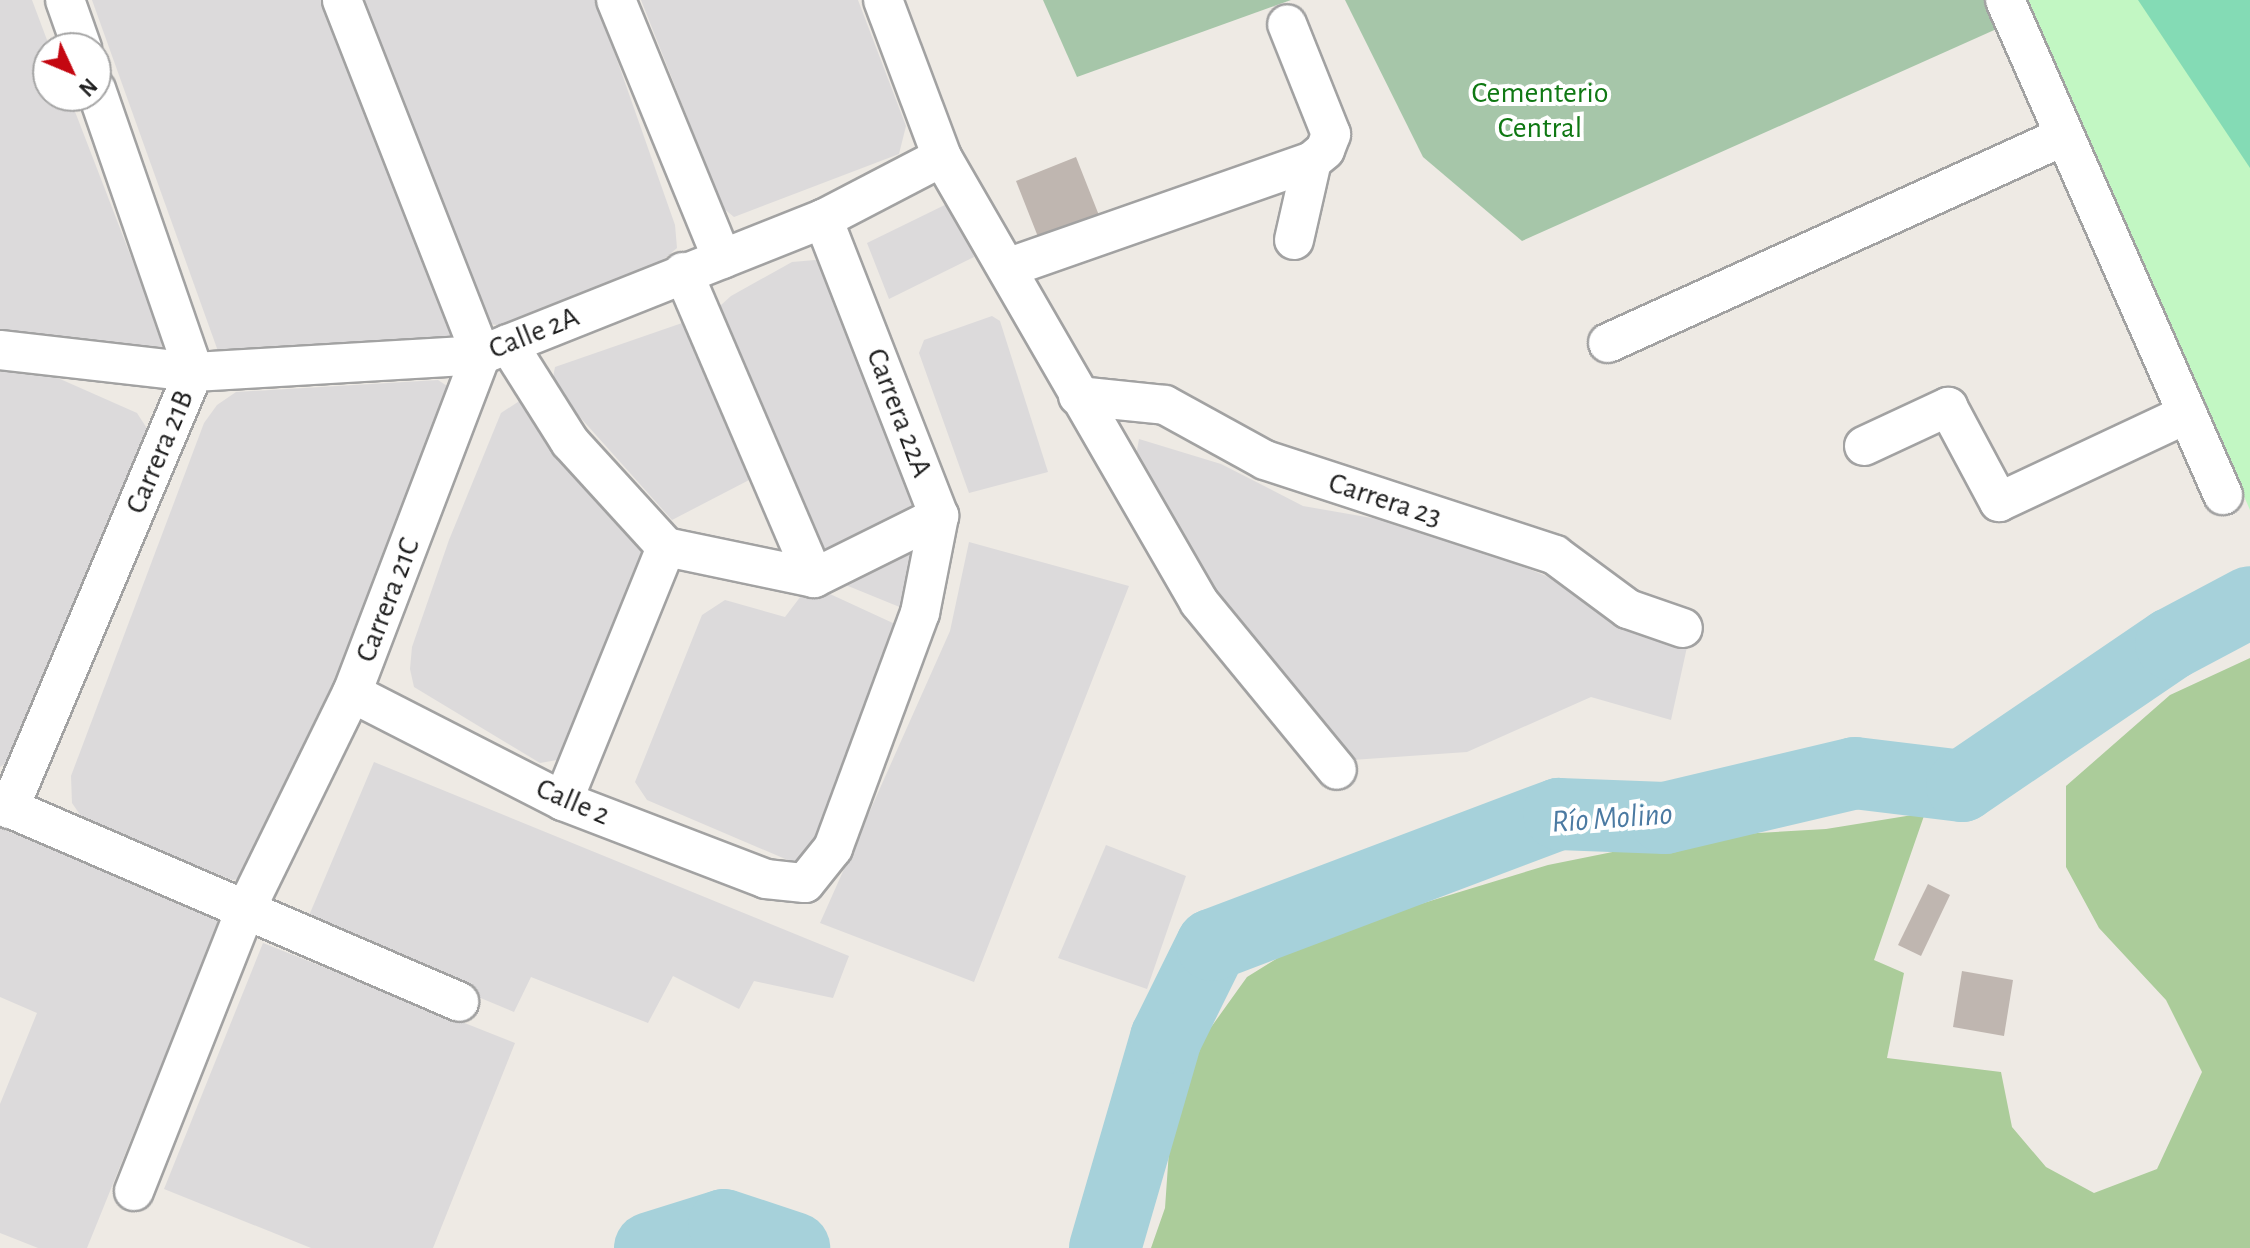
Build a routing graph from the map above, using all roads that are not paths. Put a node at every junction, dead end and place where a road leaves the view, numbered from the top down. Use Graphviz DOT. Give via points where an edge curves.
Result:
graph roads {
  1 [pos="65,0"];
  2 [pos="342,0"];
  3 [pos="616,0"];
  4 [pos="883,0"];
  5 [pos="2005,0"];
  6 [pos="1287,24"];
  7 [pos="76,32"];
  8 [pos="104,112"];
  9 [pos="2062,137"];
  10 [pos="942,157"];
  11 [pos="1312,161"];
  12 [pos="823,219"];
  13 [pos="1294,240"];
  14 [pos="722,259"];
  15 [pos="1007,268"];
  16 [pos="683,272"];
  17 [pos="1608,343"];
  18 [pos="0,350"];
  19 [pos="495,350"];
  20 [pos="194,372"];
  21 [pos="1078,396"];
  22 [pos="2187,414"];
  23 [pos="1864,446"];
  24 [pos="2223,495"];
  25 [pos="939,516"];
  26 [pos="666,547"];
  27 [pos="814,578"];
  28 [pos="1683,628"];
  29 [pos="352,693"];
  30 [pos="1337,770"];
  31 [pos="563,801"];
  32 [pos="5,806"];
  33 [pos="805,883"];
  34 [pos="245,911"];
  35 [pos="459,1002"];
  36 [pos="134,1191"];
  1 -- 7 [label="street"];
  2 -- 19 [label="street"];
  3 -- 14 [label="street"];
  4 -- 10 [label="street"];
  5 -- 9 [label="street"];
  6 -- 11 [label="street" via="1331,134"];
  8 -- 20 [label="street, Carrera 21B"];
  9 -- 17 [label="street"];
  9 -- 22 [label="street"];
  10 -- 12 [label="street, Calle 2A"];
  10 -- 15 [label="street"];
  11 -- 13 [label="street"];
  11 -- 15 [label="street"];
  12 -- 14 [label="street, Calle 2A"];
  12 -- 25 [label="street, Carrera 22A"];
  14 -- 16 [label="street, Calle 2A"];
  15 -- 21 [label="street"];
  16 -- 19 [label="street, Calle 2A"];
  16 -- 27 [label="street"];
  18 -- 20 [label="street, Calle 2A"];
  19 -- 20 [label="street, Calle 2A"];
  19 -- 26 [label="street"];
  19 -- 29 [label="street, Carrera 21C"];
  20 -- 32 [label="street, Carrera 21B"];
  21 -- 28 [label="street, Carrera 23" via="1165,405 1265,460 1555,555 1628,609"];
  21 -- 30 [label="street" via="1199,602"];
  22 -- 23 [label="street" via="1999,502 1948,407"];
  22 -- 24 [label="street"];
  25 -- 27 [label="street"];
  25 -- 33 [label="street, Carrera 22A" via="920,613 833,848"];
  26 -- 27 [label="street"];
  26 -- 31 [label="street"];
  29 -- 31 [label="street, Calle 2"];
  29 -- 34 [label="street, Carrera 21C"];
  31 -- 33 [label="street, Calle 2" via="766,879"];
  32 -- 34 [label="street"];
  34 -- 35 [label="street"];
  34 -- 36 [label="street, Carrera 21C"];
}
